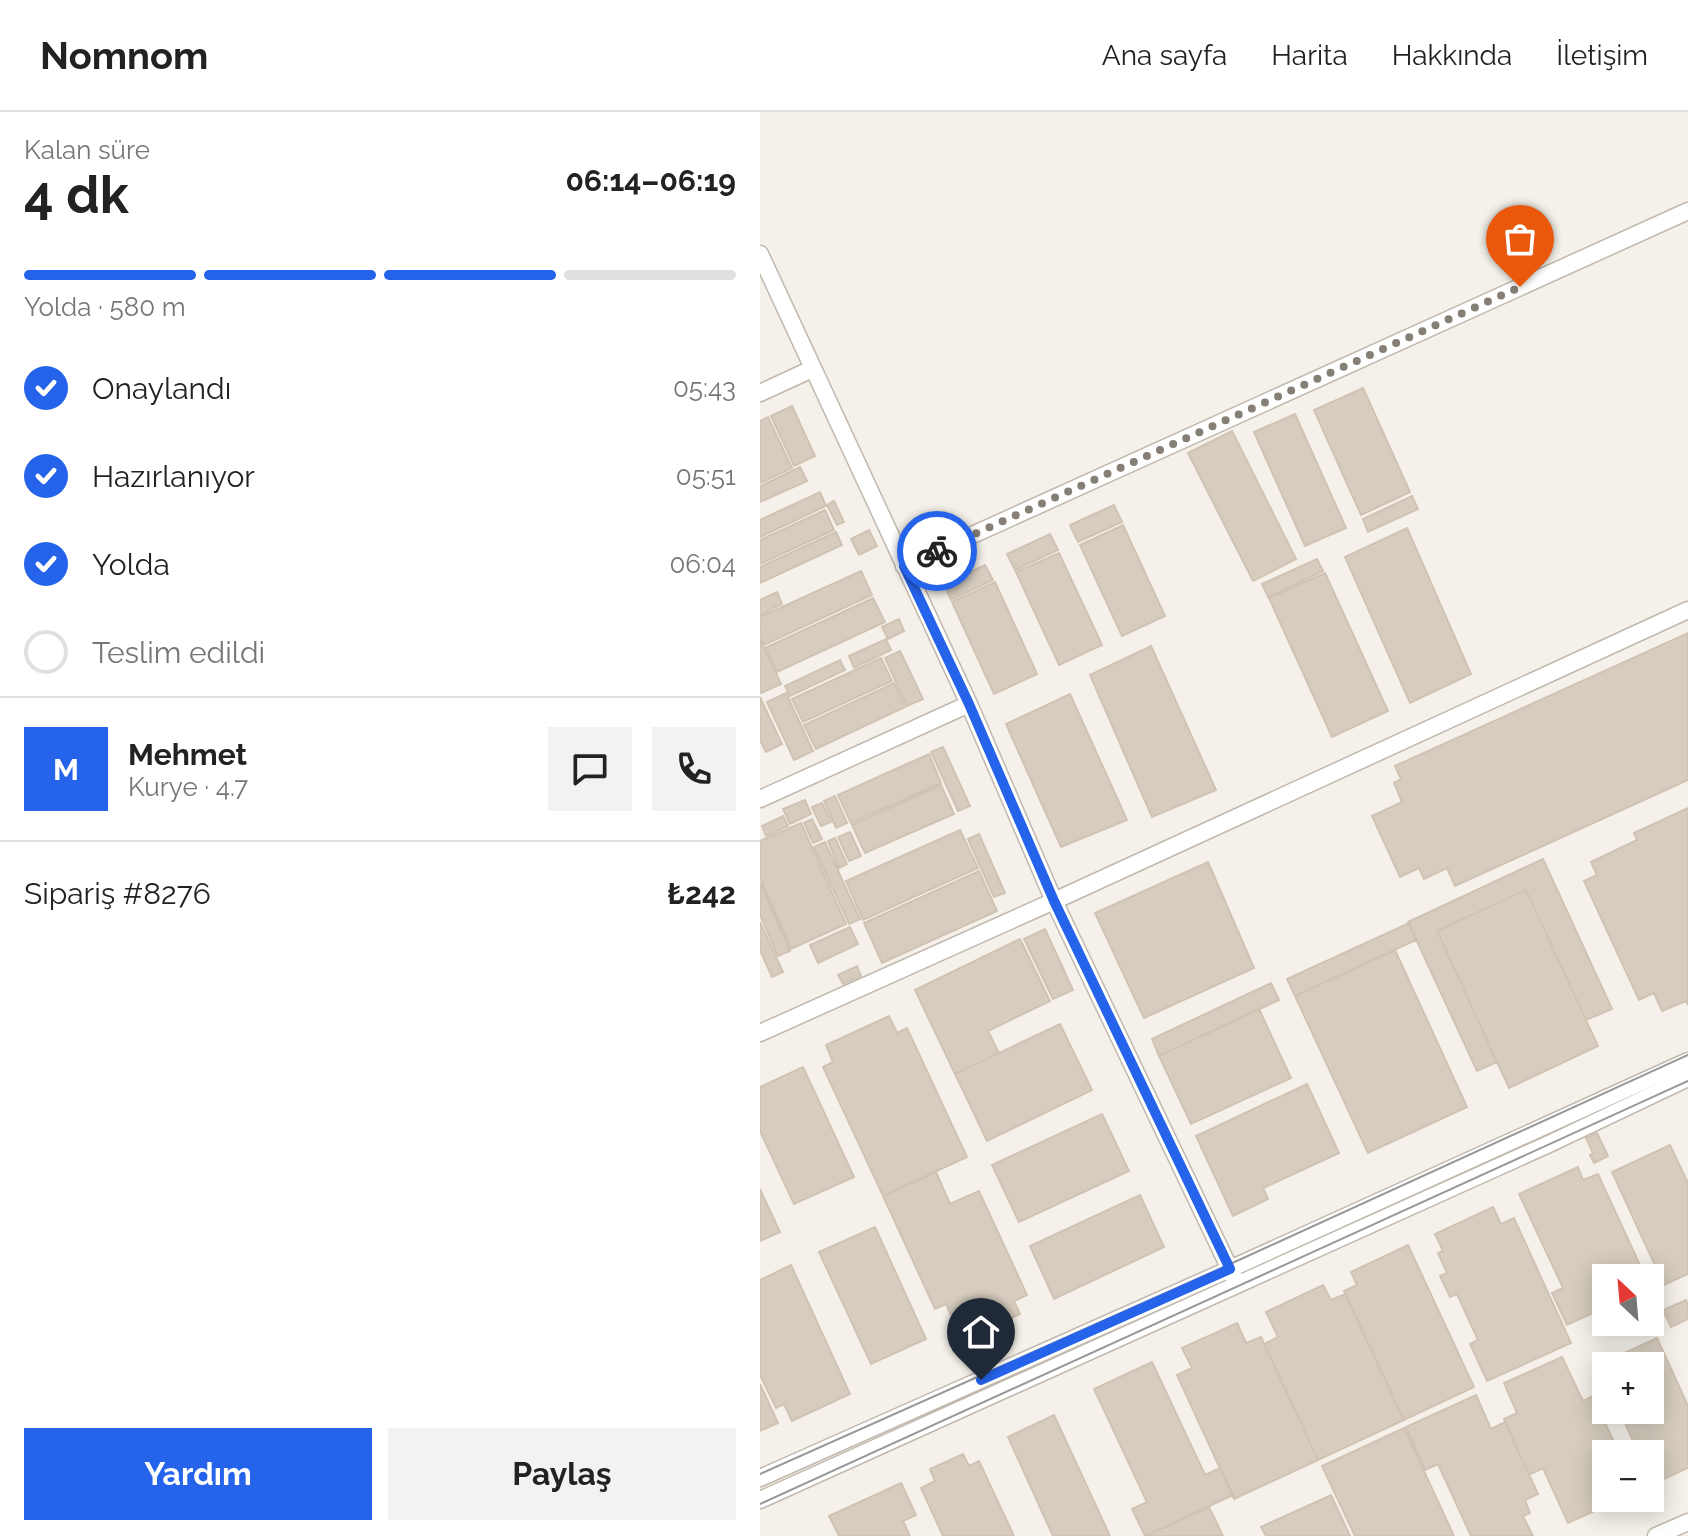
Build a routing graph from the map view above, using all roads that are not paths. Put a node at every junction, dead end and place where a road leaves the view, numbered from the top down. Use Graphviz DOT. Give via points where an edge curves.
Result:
graph roads {
  1 [pos="1688,211"];
  2 [pos="760,254"];
  3 [pos="812,369"];
  4 [pos="760,393"];
  5 [pos="904,566"];
  6 [pos="1688,610"];
  7 [pos="969,704"];
  8 [pos="760,799"];
  9 [pos="1054,901"];
  10 [pos="760,1033"];
  11 [pos="1688,1061"];
  12 [pos="1688,1078"];
  13 [pos="1233,1277"];
  14 [pos="760,1478"];
  15 [pos="760,1500"];
  16 [pos="1688,1522"];
  17 [pos="1656,1536"];
  1 -- 5 [label="street"];
  2 -- 3 [label="street"];
  3 -- 4 [label="street"];
  3 -- 5 [label="street"];
  5 -- 7 [label="street"];
  6 -- 9 [label="street"];
  7 -- 8 [label="street"];
  7 -- 9 [label="street"];
  9 -- 10 [label="street"];
  9 -- 13 [label="street"];
  11 -- 13 [label="street"];
  12 -- 13 [label="street" via="1549,1144"];
  13 -- 14 [label="street"];
  13 -- 15 [label="street"];
  16 -- 17 [label="street"];
}
